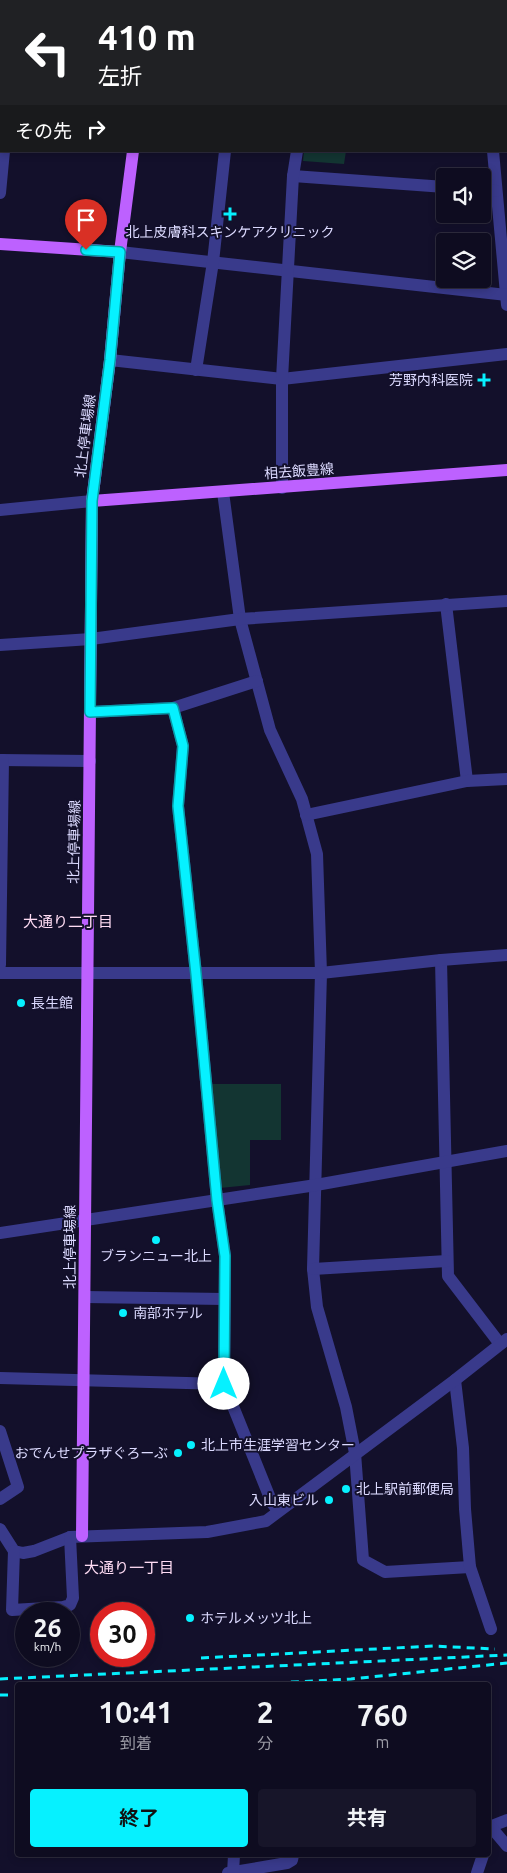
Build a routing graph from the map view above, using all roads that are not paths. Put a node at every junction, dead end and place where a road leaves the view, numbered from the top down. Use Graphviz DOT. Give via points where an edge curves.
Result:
graph roads {
  1 [pos="4,152"];
  2 [pos="133,152"];
  3 [pos="225,152"];
  4 [pos="297,152"];
  5 [pos="493,152"];
  6 [pos="293,176"];
  7 [pos="436,186"];
  8 [pos="491,191"];
  9 [pos="496,191"];
  10 [pos="0,193"];
  11 [pos="0,244"];
  12 [pos="120,252"];
  13 [pos="213,262"];
  14 [pos="288,270"];
  15 [pos="507,298"];
  16 [pos="507,354"];
  17 [pos="110,360"];
  18 [pos="196,370"];
  19 [pos="282,379"];
  20 [pos="507,470"];
  21 [pos="282,488"];
  22 [pos="223,492"];
  23 [pos="92,501"];
  24 [pos="0,510"];
  25 [pos="507,600"];
  26 [pos="446,604"];
  27 [pos="240,619"];
  28 [pos="91,639"];
  29 [pos="0,645"];
  30 [pos="257,681"];
  31 [pos="173,708"];
  32 [pos="90,712"];
  33 [pos="1,760"];
  34 [pos="90,761"];
  35 [pos="507,779"];
  36 [pos="467,780"];
  37 [pos="306,815"];
  38 [pos="507,955"];
  39 [pos="441,960"];
  40 [pos="0,965"];
  41 [pos="0,973"];
  42 [pos="321,973"];
  43 [pos="88,974"];
  44 [pos="196,974"];
  45 [pos="507,1152"];
  46 [pos="446,1162"];
  47 [pos="316,1185"];
  48 [pos="217,1200"];
  49 [pos="85,1220"];
  50 [pos="0,1233"];
  51 [pos="447,1261"];
  52 [pos="313,1269"];
  53 [pos="85,1297"];
  54 [pos="224,1299"];
  55 [pos="504,1341"];
  56 [pos="0,1378"];
  57 [pos="455,1380"];
  58 [pos="84,1381"];
  59 [pos="224,1384"];
  60 [pos="0,1432"];
  61 [pos="355,1453"];
  62 [pos="0,1499"];
  63 [pos="278,1511"];
  64 [pos="0,1529"];
  65 [pos="76,1536"];
  66 [pos="14,1551"];
  67 [pos="470,1566"];
  68 [pos="492,1629"];
  69 [pos="507,1820"];
  70 [pos="491,1827"];
  71 [pos="491,1828"];
  72 [pos="507,1846"];
  73 [pos="234,1857"];
  74 [pos="293,1857"];
  75 [pos="482,1857"];
  76 [pos="228,1873"];
  77 [pos="232,1873"];
  78 [pos="477,1873"];
  1 -- 10 [label="street"];
  2 -- 12 [label="main road, 北上停車場線"];
  3 -- 13 [label="street"];
  4 -- 6 [label="street"];
  5 -- 9 [label="street"];
  6 -- 7 [label="street"];
  6 -- 14 [label="street"];
  8 -- 9 [label="street"];
  9 -- 15 [label="street"];
  11 -- 12 [label="main road"];
  12 -- 13 [label="street"];
  12 -- 17 [label="main road, 北上停車場線"];
  13 -- 14 [label="street"];
  13 -- 18 [label="street"];
  14 -- 15 [label="street"];
  14 -- 19 [label="street"];
  16 -- 19 [label="street"];
  17 -- 18 [label="street"];
  17 -- 23 [label="main road, 北上停車場線"];
  18 -- 19 [label="street"];
  19 -- 21 [label="street"];
  20 -- 21 [label="main road, 相去飯豊線"];
  21 -- 22 [label="main road, 相去飯豊線"];
  22 -- 23 [label="main road, 相去飯豊線"];
  22 -- 27 [label="street"];
  23 -- 24 [label="street"];
  23 -- 28 [label="main road, 北上停車場線"];
  25 -- 26 [label="street"];
  26 -- 27 [label="street"];
  26 -- 36 [label="street"];
  27 -- 28 [label="street"];
  27 -- 30 [label="street"];
  28 -- 29 [label="street"];
  28 -- 32 [label="main road, 北上停車場線"];
  30 -- 31 [label="street"];
  30 -- 37 [label="street" via="270,730 302,799"];
  31 -- 32 [label="street"];
  31 -- 44 [label="street" via="183,746 178,806"];
  32 -- 34 [label="main road, 北上停車場線"];
  33 -- 34 [label="street"];
  33 -- 40 [label="street"];
  34 -- 43 [label="main road, 北上停車場線"];
  35 -- 36 [label="street"];
  36 -- 37 [label="street"];
  37 -- 42 [label="street" via="317,854"];
  38 -- 39 [label="street"];
  39 -- 42 [label="street"];
  39 -- 46 [label="street"];
  41 -- 43 [label="street"];
  42 -- 44 [label="street"];
  42 -- 47 [label="street"];
  43 -- 44 [label="street"];
  43 -- 49 [label="main road, 北上停車場線"];
  44 -- 48 [label="street"];
  45 -- 46 [label="street"];
  46 -- 47 [label="street"];
  46 -- 51 [label="street"];
  47 -- 48 [label="street"];
  47 -- 52 [label="street"];
  48 -- 49 [label="street"];
  48 -- 54 [label="street" via="225,1256"];
  49 -- 50 [label="street"];
  49 -- 53 [label="main road, 北上停車場線"];
  51 -- 52 [label="street"];
  51 -- 55 [label="street" via="448,1276"];
  52 -- 61 [label="street" via="317,1307 346,1407"];
  53 -- 54 [label="street"];
  53 -- 58 [label="main road, 北上停車場線"];
  54 -- 59 [label="street"];
  55 -- 57 [label="street"];
  56 -- 58 [label="street"];
  57 -- 61 [label="street"];
  57 -- 67 [label="street"];
  58 -- 59 [label="street"];
  58 -- 65 [label="main road, 北上停車場線"];
  59 -- 63 [label="street"];
  60 -- 62 [label="street" via="18,1487"];
  61 -- 63 [label="street"];
  61 -- 67 [label="street" via="363,1560 385,1572"];
  63 -- 65 [label="street" via="266,1521 207,1532"];
  64 -- 66 [label="street"];
  65 -- 66 [label="street" via="34,1551"];
  65 -- 66 [label="street" via="73,1598 63,1607 12,1610"];
  67 -- 68 [label="street"];
  69 -- 70 [label="street"];
  71 -- 72 [label="street"];
  73 -- 77 [label="street"];
  74 -- 77 [label="street" via="287,1863"];
  75 -- 78 [label="street"];
  76 -- 77 [label="street"];
}
